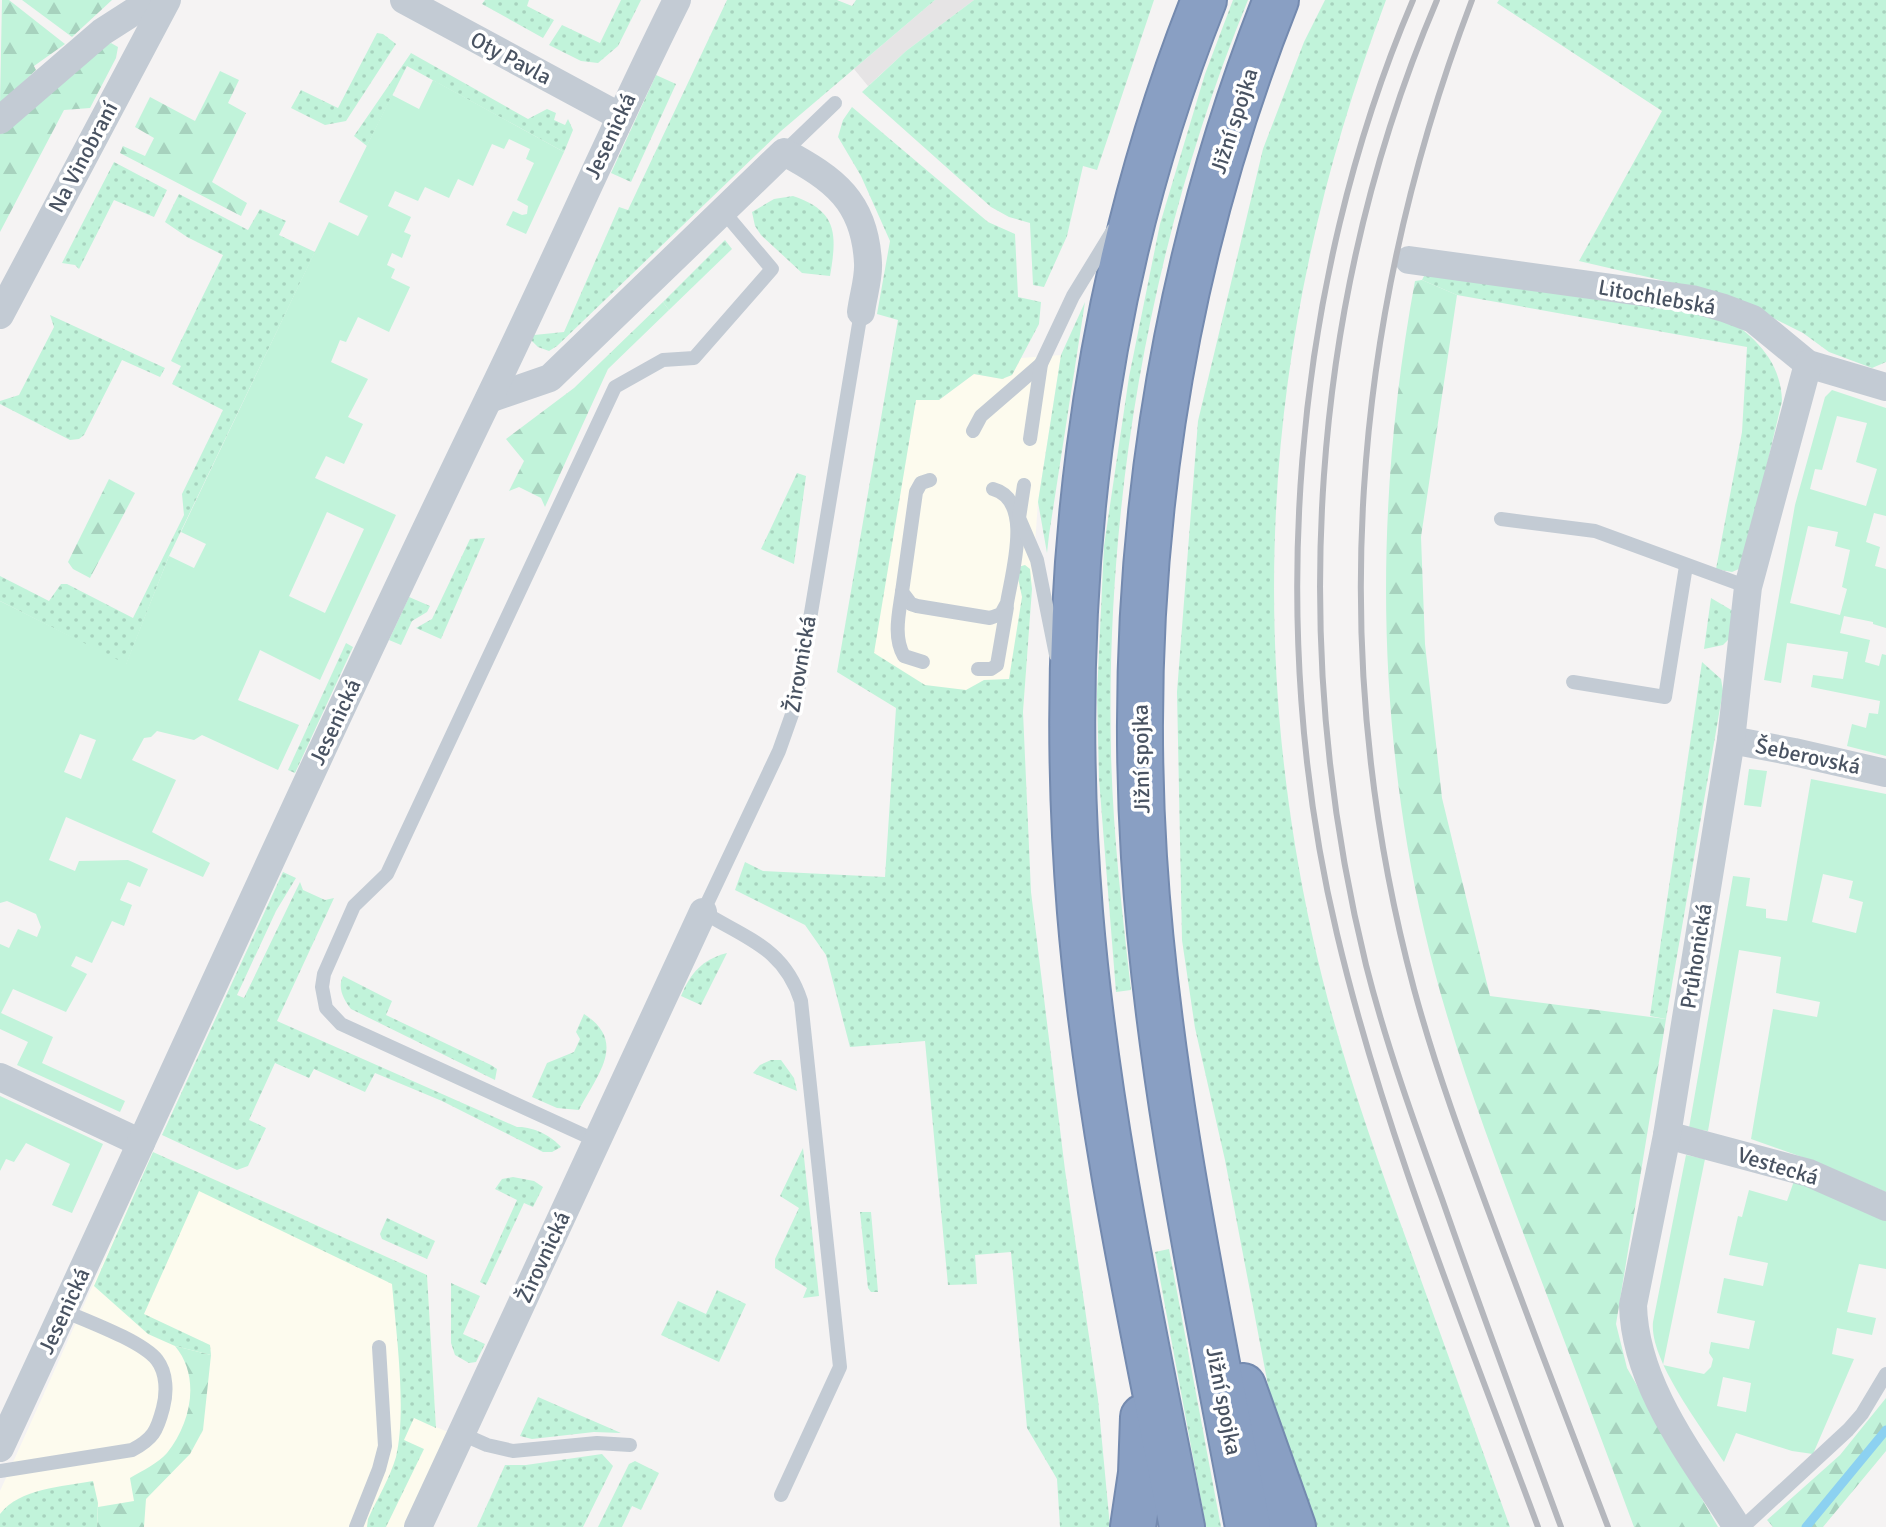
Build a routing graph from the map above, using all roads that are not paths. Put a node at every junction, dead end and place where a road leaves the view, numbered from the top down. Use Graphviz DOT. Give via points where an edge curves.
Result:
graph roads {
  1 [pos="152,0"];
  2 [pos="167,0"];
  3 [pos="404,0"];
  4 [pos="677,0"];
  5 [pos="1204,0"];
  6 [pos="1276,0"];
  7 [pos="835,103"];
  8 [pos="619,116"];
  9 [pos="0,120"];
  10 [pos="784,152"];
  11 [pos="1144,181"];
  12 [pos="723,211"];
  13 [pos="1409,260"];
  14 [pos="861,312"];
  15 [pos="0,315"];
  16 [pos="1041,364"];
  17 [pos="1808,364"];
  18 [pos="1885,387"];
  19 [pos="489,399"];
  20 [pos="973,431"];
  21 [pos="1030,439"];
  22 [pos="930,480"];
  23 [pos="1024,485"];
  24 [pos="993,489"];
  25 [pos="1019,518"];
  26 [pos="1501,519"];
  27 [pos="1686,566"];
  28 [pos="1748,587"];
  29 [pos="902,592"];
  30 [pos="1007,603"];
  31 [pos="923,662"];
  32 [pos="978,669"];
  33 [pos="1573,682"];
  34 [pos="1071,724"];
  35 [pos="1731,740"];
  36 [pos="1886,773"];
  37 [pos="703,912"];
  38 [pos="0,1077"];
  39 [pos="1667,1135"];
  40 [pos="597,1141"];
  41 [pos="141,1143"];
  42 [pos="1886,1207"];
  43 [pos="1196,1249"];
  44 [pos="64,1311"];
  45 [pos="1141,1314"];
  46 [pos="379,1347"];
  47 [pos="1886,1374"];
  48 [pos="462,1434"];
  49 [pos="630,1445"];
  50 [pos="0,1448"];
  51 [pos="0,1471"];
  52 [pos="781,1495"];
  53 [pos="356,1527"];
  54 [pos="418,1527"];
  55 [pos="1133,1527"];
  56 [pos="1182,1527"];
  57 [pos="1248,1527"];
  58 [pos="1293,1527"];
  59 [pos="1737,1527"];
  60 [pos="1743,1527"];
  1 -- 9 [label="street" via="102,32"];
  2 -- 15 [label="street, Na Vinobraní"];
  3 -- 8 [label="street, Oty Pavla"];
  4 -- 8 [label="street, Jesenická"];
  5 -- 11 [label="highway"];
  6 -- 43 [label="highway, Jižní spojka" via="1220,162 1174,346 1158,440 1141,616 1144,860 1160,1018"];
  7 -- 10 [label="lane"];
  8 -- 19 [label="street, Jesenická"];
  10 -- 12 [label="street"];
  10 -- 14 [label="street, Žirovnická" via="844,191 861,219 868,264"];
  11 -- 16 [label="lane" via="1073,296"];
  11 -- 34 [label="highway" via="1106,344 1089,450 1078,556"];
  12 -- 19 [label="street" via="550,378"];
  12 -- 40 [label="lane" via="772,269 694,358 663,360 615,387 387,874 354,906 322,987 332,1016 362,1035"];
  13 -- 17 [label="street, Litochlebská" via="1692,299 1753,319"];
  14 -- 37 [label="lane, Žirovnická" via="796,703"];
  16 -- 20 [label="lane" via="981,416"];
  16 -- 21 [label="lane"];
  17 -- 18 [label="street, Litochlebská"];
  17 -- 28 [label="street, Průhonická"];
  19 -- 41 [label="street, Jesenická"];
  22 -- 29 [label="lane" via="916,492"];
  23 -- 25 [label="lane"];
  24 -- 25 [label="lane" via="1008,497"];
  25 -- 30 [label="lane"];
  25 -- 34 [label="lane" via="1037,560"];
  26 -- 27 [label="lane" via="1595,531"];
  27 -- 28 [label="lane"];
  27 -- 33 [label="lane" via="1665,697"];
  28 -- 35 [label="street, Průhonická"];
  29 -- 30 [label="lane" via="917,606 990,618 1001,614"];
  29 -- 31 [label="lane" via="899,648 904,656"];
  30 -- 32 [label="lane" via="997,665"];
  34 -- 45 [label="highway" via="1079,898 1093,1031"];
  35 -- 36 [label="street, Šeberovská"];
  35 -- 39 [label="street, Průhonická"];
  37 -- 40 [label="street, Žirovnická"];
  37 -- 52 [label="lane" via="774,955 787,967 801,1001 840,1367"];
  38 -- 41 [label="street"];
  39 -- 42 [label="street, Vestecká" via="1809,1173"];
  39 -- 59 [label="street, Průhonická" via="1633,1321 1662,1405"];
  40 -- 48 [label="street, Žirovnická"];
  41 -- 44 [label="street, Jesenická"];
  43 -- 57 [label="highway, Jižní spojka"];
  43 -- 58 [label="highway"];
  44 -- 50 [label="street, Jesenická"];
  44 -- 51 [label="lane" via="144,1348 158,1361 165,1377 160,1421 148,1442 132,1450"];
  45 -- 55 [label="highway" via="1144,1421"];
  45 -- 56 [label="highway"];
  46 -- 53 [label="lane" via="385,1446"];
  47 -- 60 [label="lane" via="1848,1430"];
  48 -- 49 [label="lane" via="513,1451"];
  48 -- 54 [label="street, Žirovnická"];
}
